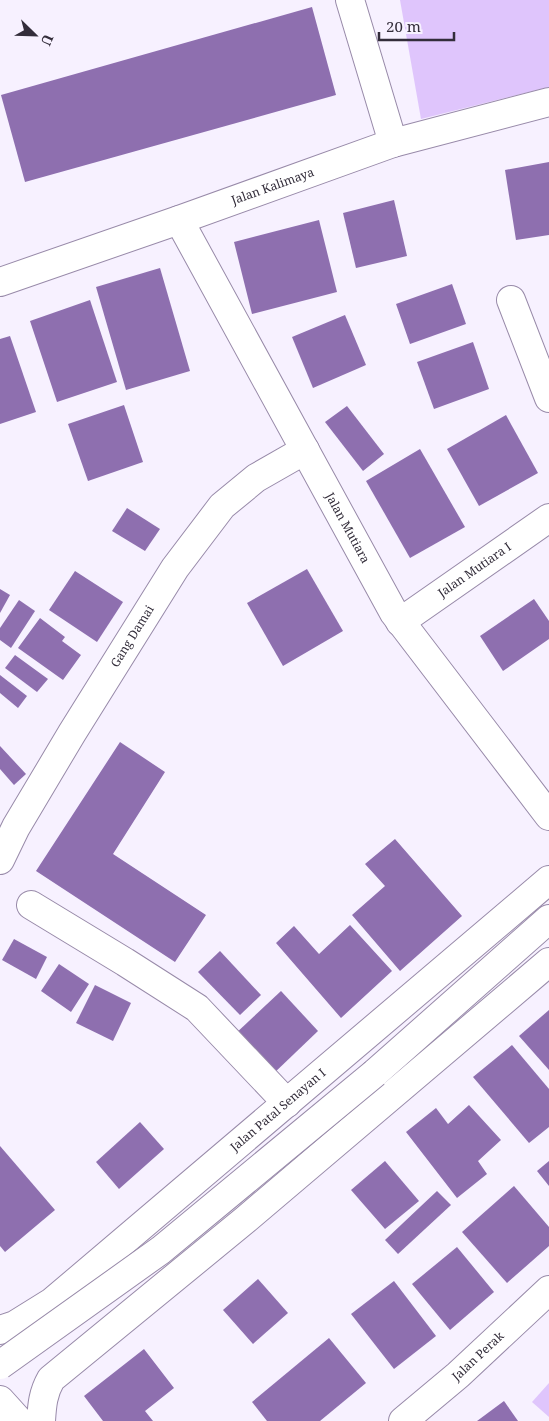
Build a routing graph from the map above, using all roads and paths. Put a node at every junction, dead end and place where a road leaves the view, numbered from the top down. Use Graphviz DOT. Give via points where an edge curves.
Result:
graph roads {
  1 [pos="350,0"];
  2 [pos="549,102"];
  3 [pos="393,143"];
  4 [pos="179,220"];
  5 [pos="0,282"];
  6 [pos="511,300"];
  7 [pos="546,382"];
  8 [pos="305,450"];
  9 [pos="549,518"];
  10 [pos="400,622"];
  11 [pos="549,816"];
  12 [pos="0,860"];
  13 [pos="549,880"];
  14 [pos="31,904"];
  15 [pos="549,919"];
  16 [pos="549,962"];
  17 [pos="287,1103"];
  18 [pos="152,1217"];
  19 [pos="187,1267"];
  20 [pos="549,1290"];
  21 [pos="0,1330"];
  22 [pos="0,1365"];
  23 [pos="0,1400"];
  24 [pos="19,1421"];
  25 [pos="42,1421"];
  26 [pos="403,1421"];
  1 -- 3 [label="main road"];
  2 -- 3 [label="main road, Jalan Kalimaya"];
  3 -- 4 [label="main road, Jalan Kalimaya"];
  4 -- 5 [label="main road, Jalan Kalimaya"];
  4 -- 8 [label="main road, Jalan Mutiara"];
  6 -- 7 [label="main road"];
  8 -- 10 [label="main road, Jalan Mutiara"];
  8 -- 12 [label="main road, Gang Damai" via="256,478 222,506 181,560 72,733"];
  9 -- 10 [label="main road, Jalan Mutiara I"];
  10 -- 11 [label="main road, Jalan Mutiara"];
  13 -- 17 [label="main road, Jalan Patal Senayan I"];
  14 -- 17 [label="main road" via="197,1008"];
  15 -- 22 [label="main road, bridge" via="375,1073 161,1250"];
  16 -- 19 [label="main road"];
  17 -- 18 [label="main road, Jalan Patal Senayan I"];
  18 -- 19 [label="main road"];
  18 -- 21 [label="main road, Jalan Patal Senayan I" via="52,1302 15,1325"];
  19 -- 25 [label="main road" via="52,1379 42,1402"];
  20 -- 26 [label="main road, Jalan Perak"];
  23 -- 24 [label="main road"];
}
